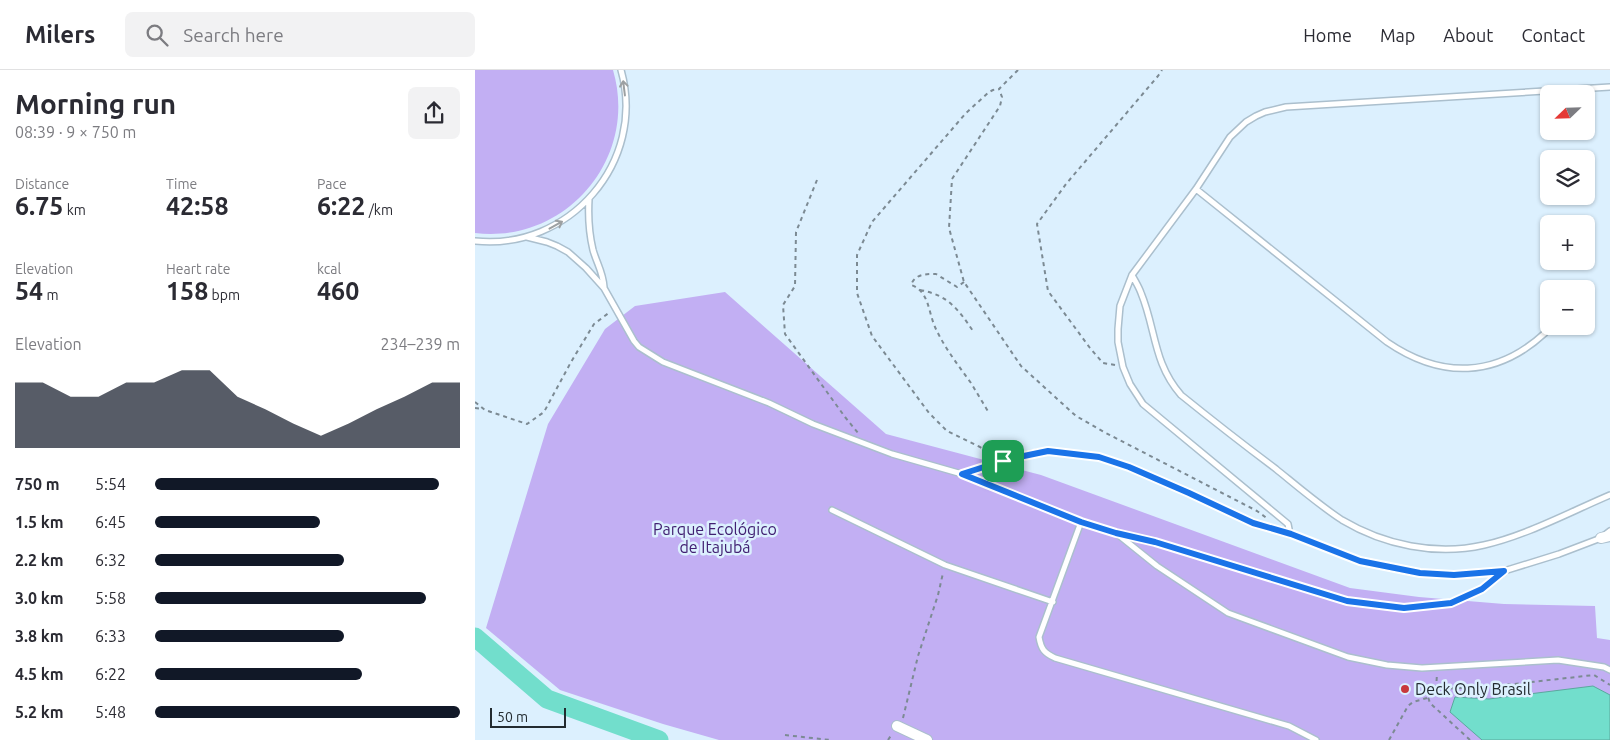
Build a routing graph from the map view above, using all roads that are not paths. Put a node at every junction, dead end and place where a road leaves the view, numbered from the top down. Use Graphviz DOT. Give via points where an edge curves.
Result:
graph roads {
  1 [pos="621,70"];
  2 [pos="1610,87"];
  3 [pos="1196,189"];
  4 [pos="589,199"];
  5 [pos="527,237"];
  6 [pos="475,241"];
  7 [pos="1132,275"];
  8 [pos="604,288"];
  9 [pos="1543,335"];
  10 [pos="962,474"];
  11 [pos="1610,495"];
  12 [pos="832,510"];
  13 [pos="1081,522"];
  14 [pos="1610,531"];
  15 [pos="1116,533"];
  16 [pos="1291,534"];
  17 [pos="1607,538"];
  18 [pos="1504,571"];
  19 [pos="1053,602"];
  20 [pos="1610,670"];
  21 [pos="897,726"];
  22 [pos="927,740"];
  23 [pos="1316,740"];
  4 -- 1 [label="lane, one-way" via="614,162 623,134 626,105"];
  2 -- 3 [label="lane" via="1275,109 1256,116 1230,137"];
  3 -- 7 [label="lane"];
  3 -- 9 [label="lane" via="1387,342 1415,358 1446,367 1482,366 1514,356"];
  5 -- 4 [label="lane, one-way" via="554,226"];
  4 -- 8 [label="lane" via="593,250 603,273"];
  5 -- 6 [label="lane" via="497,242"];
  5 -- 8 [label="lane" via="568,252"];
  7 -- 11 [label="lane" via="1142,294 1162,364 1181,395 1328,510 1369,534 1399,544 1431,549 1481,546 1515,536"];
  7 -- 16 [label="lane" via="1118,316 1118,342 1130,384 1143,404 1288,524"];
  8 -- 10 [label="lane" via="639,347 663,362 892,454"];
  10 -- 13 [label="lane"];
  10 -- 16 [label="lane" via="1048,451 1099,457 1138,470 1253,523"];
  12 -- 19 [label="lane" via="945,565"];
  13 -- 15 [label="lane"];
  13 -- 19 [label="lane"];
  14 -- 17 [label="lane"];
  15 -- 18 [label="lane" via="1347,601 1404,608 1451,603 1482,589"];
  15 -- 20 [label="lane" via="1157,566 1228,613 1348,657 1422,668 1558,660"];
  16 -- 18 [label="lane" via="1360,561 1420,573 1454,575"];
  17 -- 18 [label="lane"];
  19 -- 23 [label="lane" via="1039,637 1040,647 1046,654 1289,726"];
  21 -- 22 [label="street"];
}
